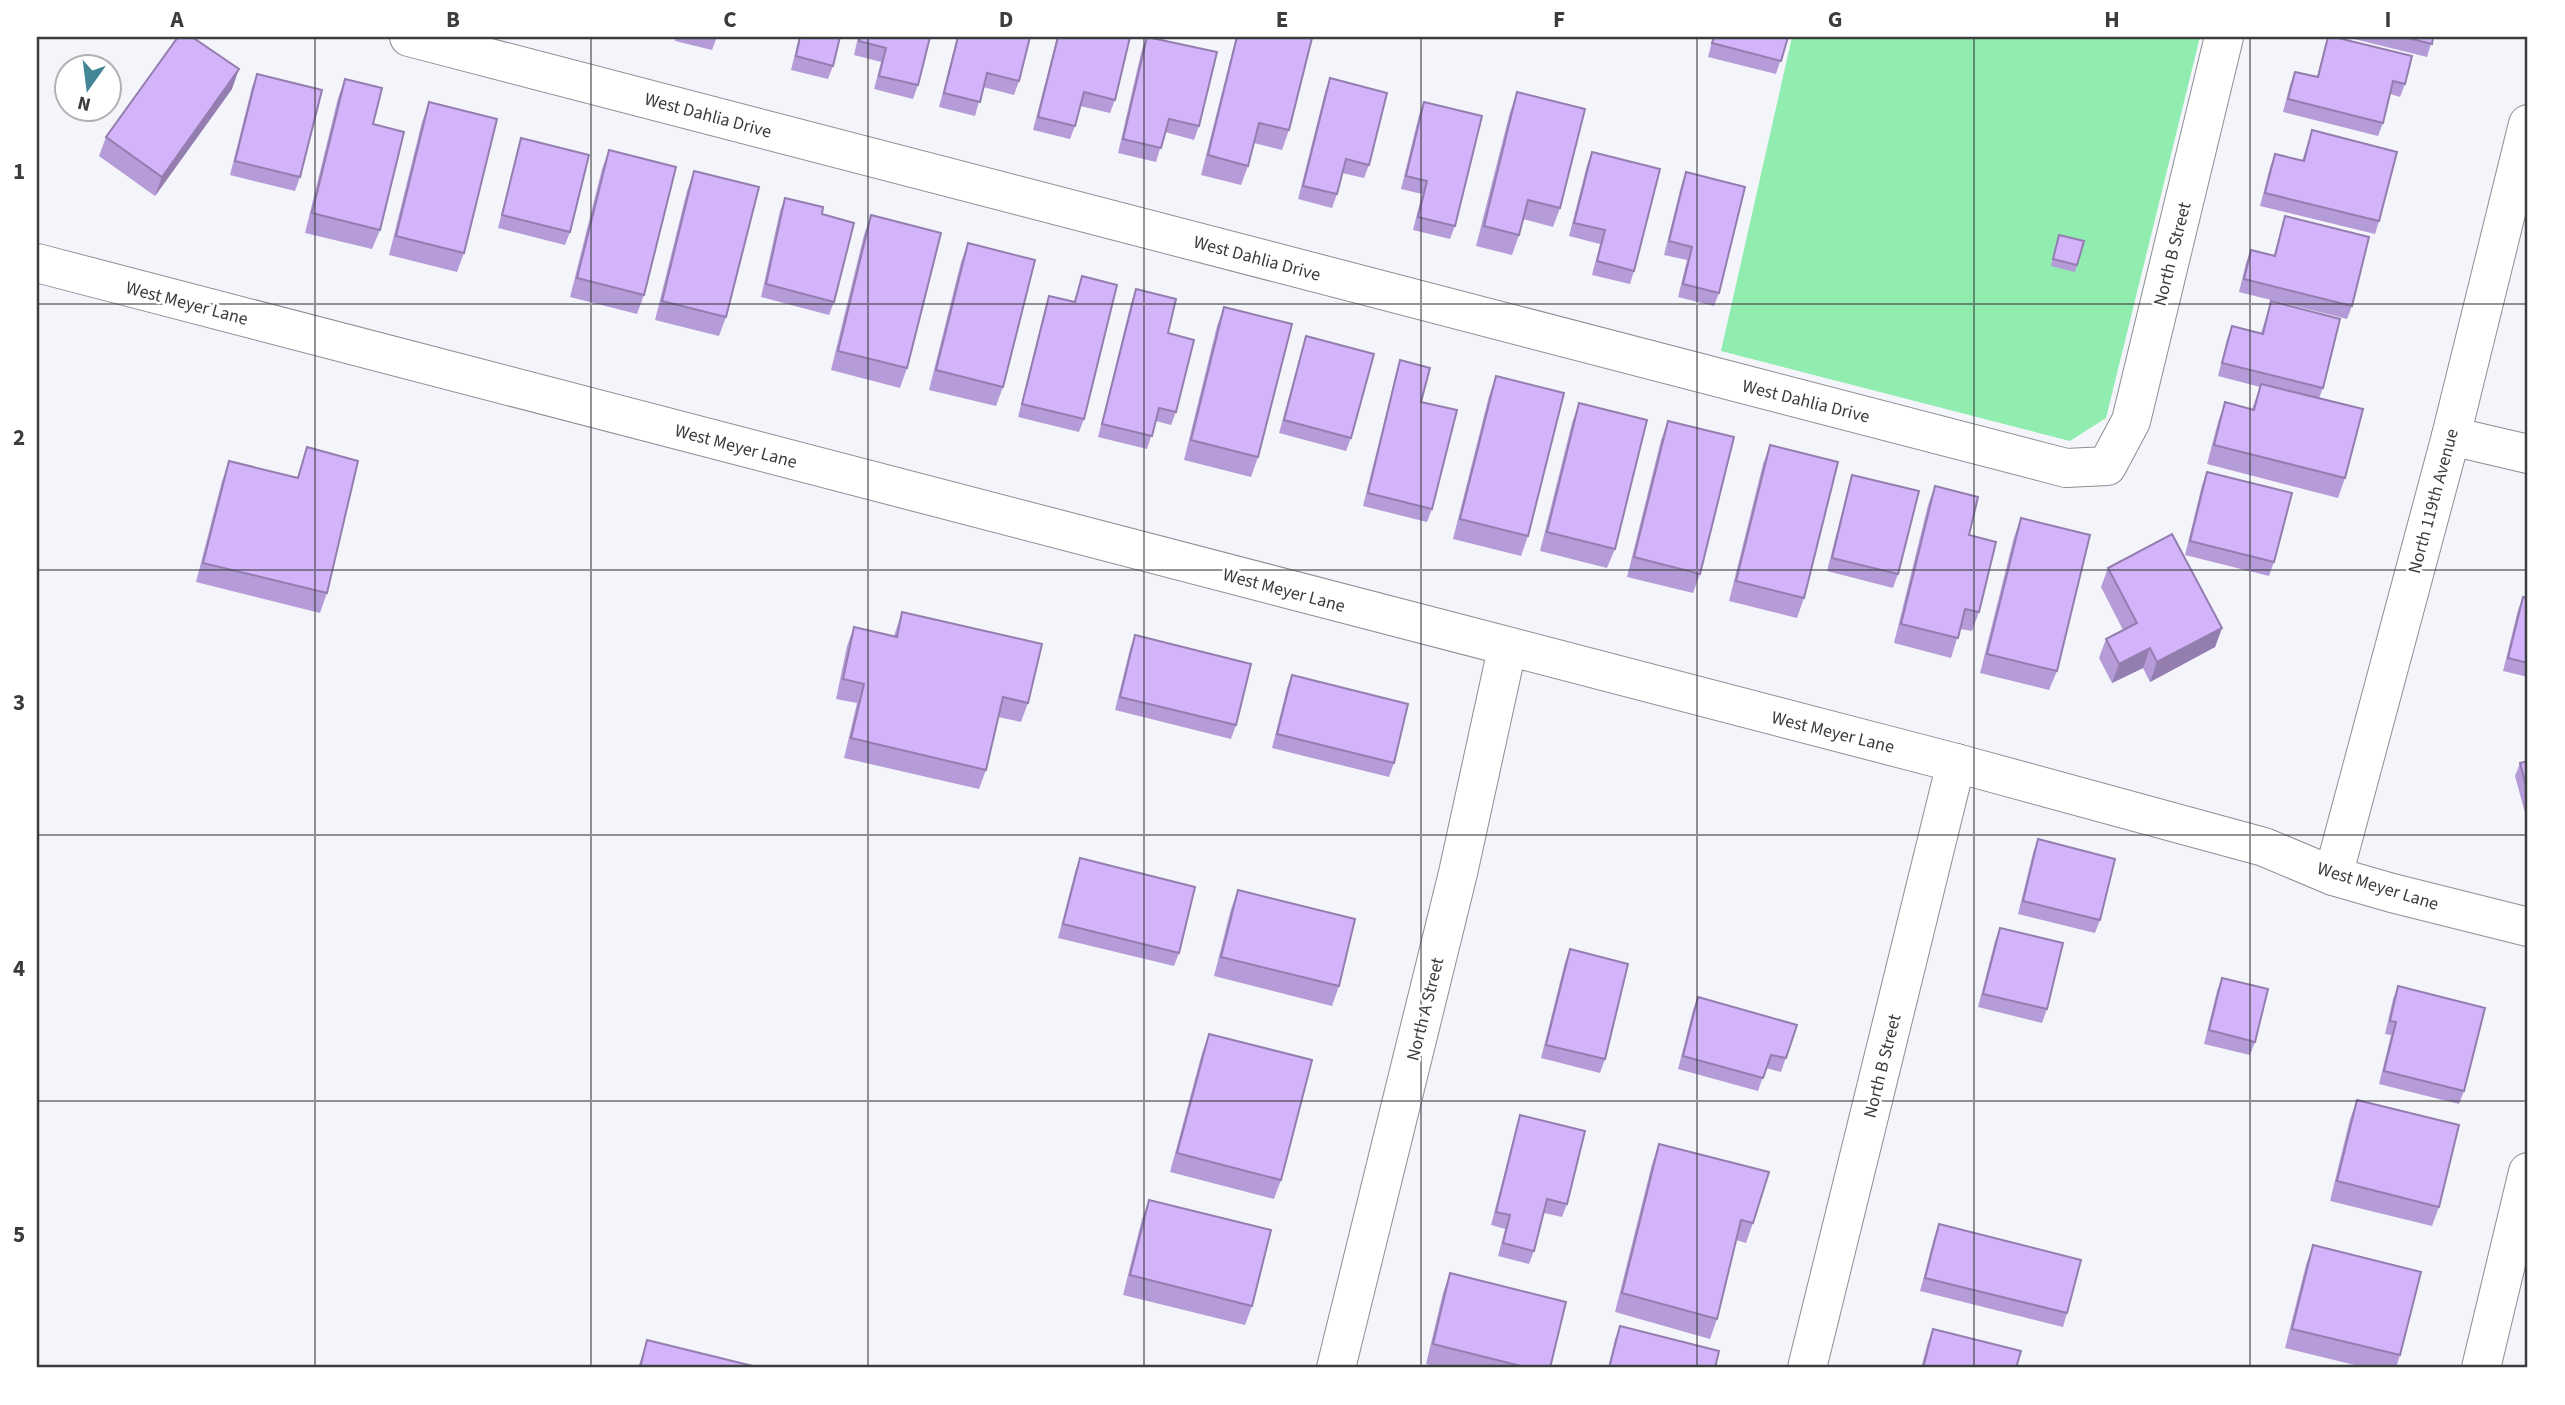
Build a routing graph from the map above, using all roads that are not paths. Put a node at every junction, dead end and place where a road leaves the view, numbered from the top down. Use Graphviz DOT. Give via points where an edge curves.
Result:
graph roads {
  1 [pos="409,37"];
  2 [pos="2224,37"];
  3 [pos="2528,124"];
  4 [pos="37,263"];
  5 [pos="2451,436"];
  6 [pos="2528,454"];
  7 [pos="2107,466"];
  8 [pos="1507,649"];
  9 [pos="1956,763"];
  10 [pos="2333,876"];
  11 [pos="2528,927"];
  12 [pos="2528,1172"];
  13 [pos="2518,1260"];
  14 [pos="1336,1368"];
  15 [pos="1807,1368"];
  16 [pos="2481,1368"];
  1 -- 7 [label="street, West Dahlia Drive" via="2066,468"];
  2 -- 7 [label="street, North B Street" via="2131,421"];
  3 -- 5 [label="street, North 119th Avenue"];
  4 -- 8 [label="street, West Meyer Lane"];
  5 -- 6 [label="street"];
  5 -- 10 [label="street, North 119th Avenue"];
  8 -- 9 [label="street, West Meyer Lane"];
  8 -- 14 [label="street, North A Street" via="1458,873"];
  9 -- 10 [label="street, West Meyer Lane" via="2263,847"];
  9 -- 15 [label="street, North B Street"];
  10 -- 11 [label="street, West Meyer Lane"];
  12 -- 13 [label="street"];
  13 -- 16 [label="street"];
}
